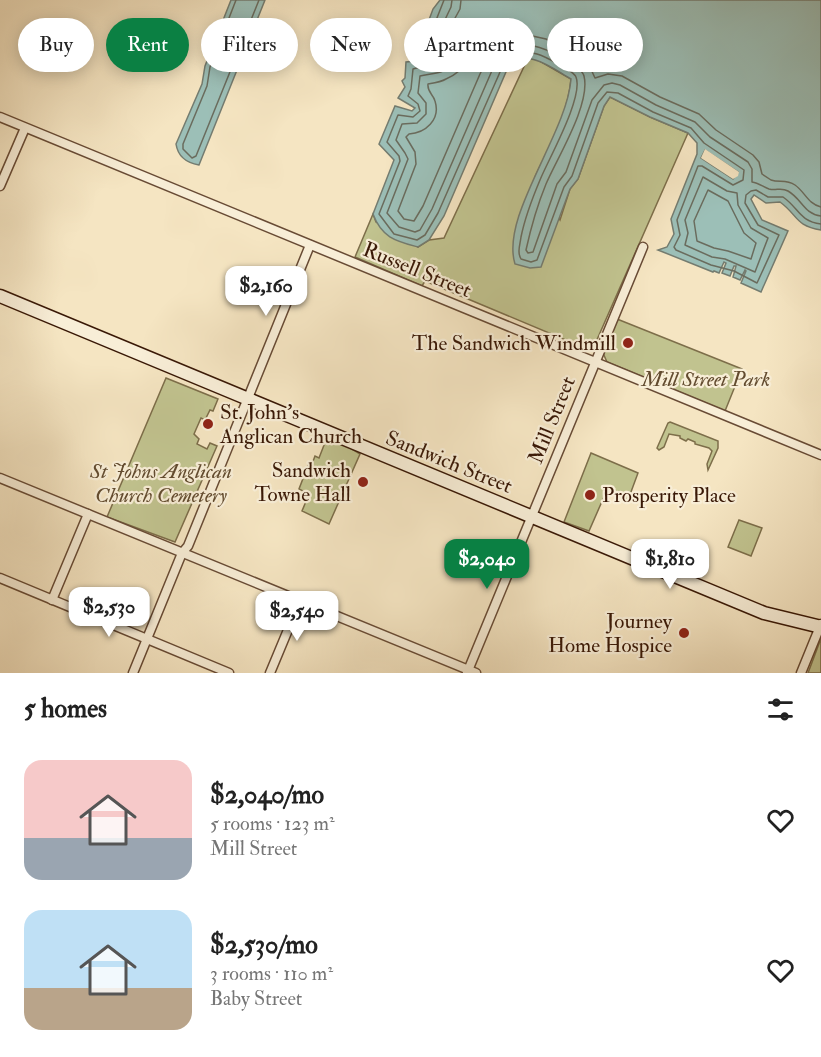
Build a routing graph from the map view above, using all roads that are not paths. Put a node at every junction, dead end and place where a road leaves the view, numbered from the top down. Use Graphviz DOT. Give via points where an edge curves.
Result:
graph roads {
  1 [pos="0,117"];
  2 [pos="26,128"];
  3 [pos="0,186"];
  4 [pos="310,245"];
  5 [pos="643,247"];
  6 [pos="0,296"];
  7 [pos="595,362"];
  8 [pos="247,398"];
  9 [pos="821,455"];
  10 [pos="0,478"];
  11 [pos="88,514"];
  12 [pos="532,517"];
  13 [pos="182,553"];
  14 [pos="0,578"];
  15 [pos="52,600"];
  16 [pos="300,601"];
  17 [pos="821,626"];
  18 [pos="147,639"];
  19 [pos="470,672"];
  20 [pos="133,673"];
  21 [pos="229,673"];
  22 [pos="270,673"];
  23 [pos="801,673"];
  1 -- 2 [label="street, Russell Street"];
  2 -- 3 [label="street"];
  2 -- 4 [label="street, Russell Street"];
  4 -- 7 [label="street, Russell Street"];
  4 -- 8 [label="street"];
  5 -- 7 [label="street, Mill Street"];
  6 -- 8 [label="main road, Sandwich Street"];
  7 -- 9 [label="street, Russell Street"];
  7 -- 12 [label="street, Mill Street"];
  8 -- 12 [label="main road, Sandwich Street"];
  8 -- 13 [label="street"];
  10 -- 11 [label="street"];
  11 -- 13 [label="street"];
  11 -- 15 [label="street"];
  12 -- 17 [label="main road, Sandwich Street" via="764,613"];
  12 -- 19 [label="street, Mill Street"];
  13 -- 16 [label="street"];
  13 -- 18 [label="street"];
  14 -- 15 [label="street"];
  15 -- 18 [label="street"];
  16 -- 19 [label="street"];
  16 -- 22 [label="street"];
  17 -- 23 [label="street"];
  18 -- 20 [label="street"];
  18 -- 21 [label="street"];
}
